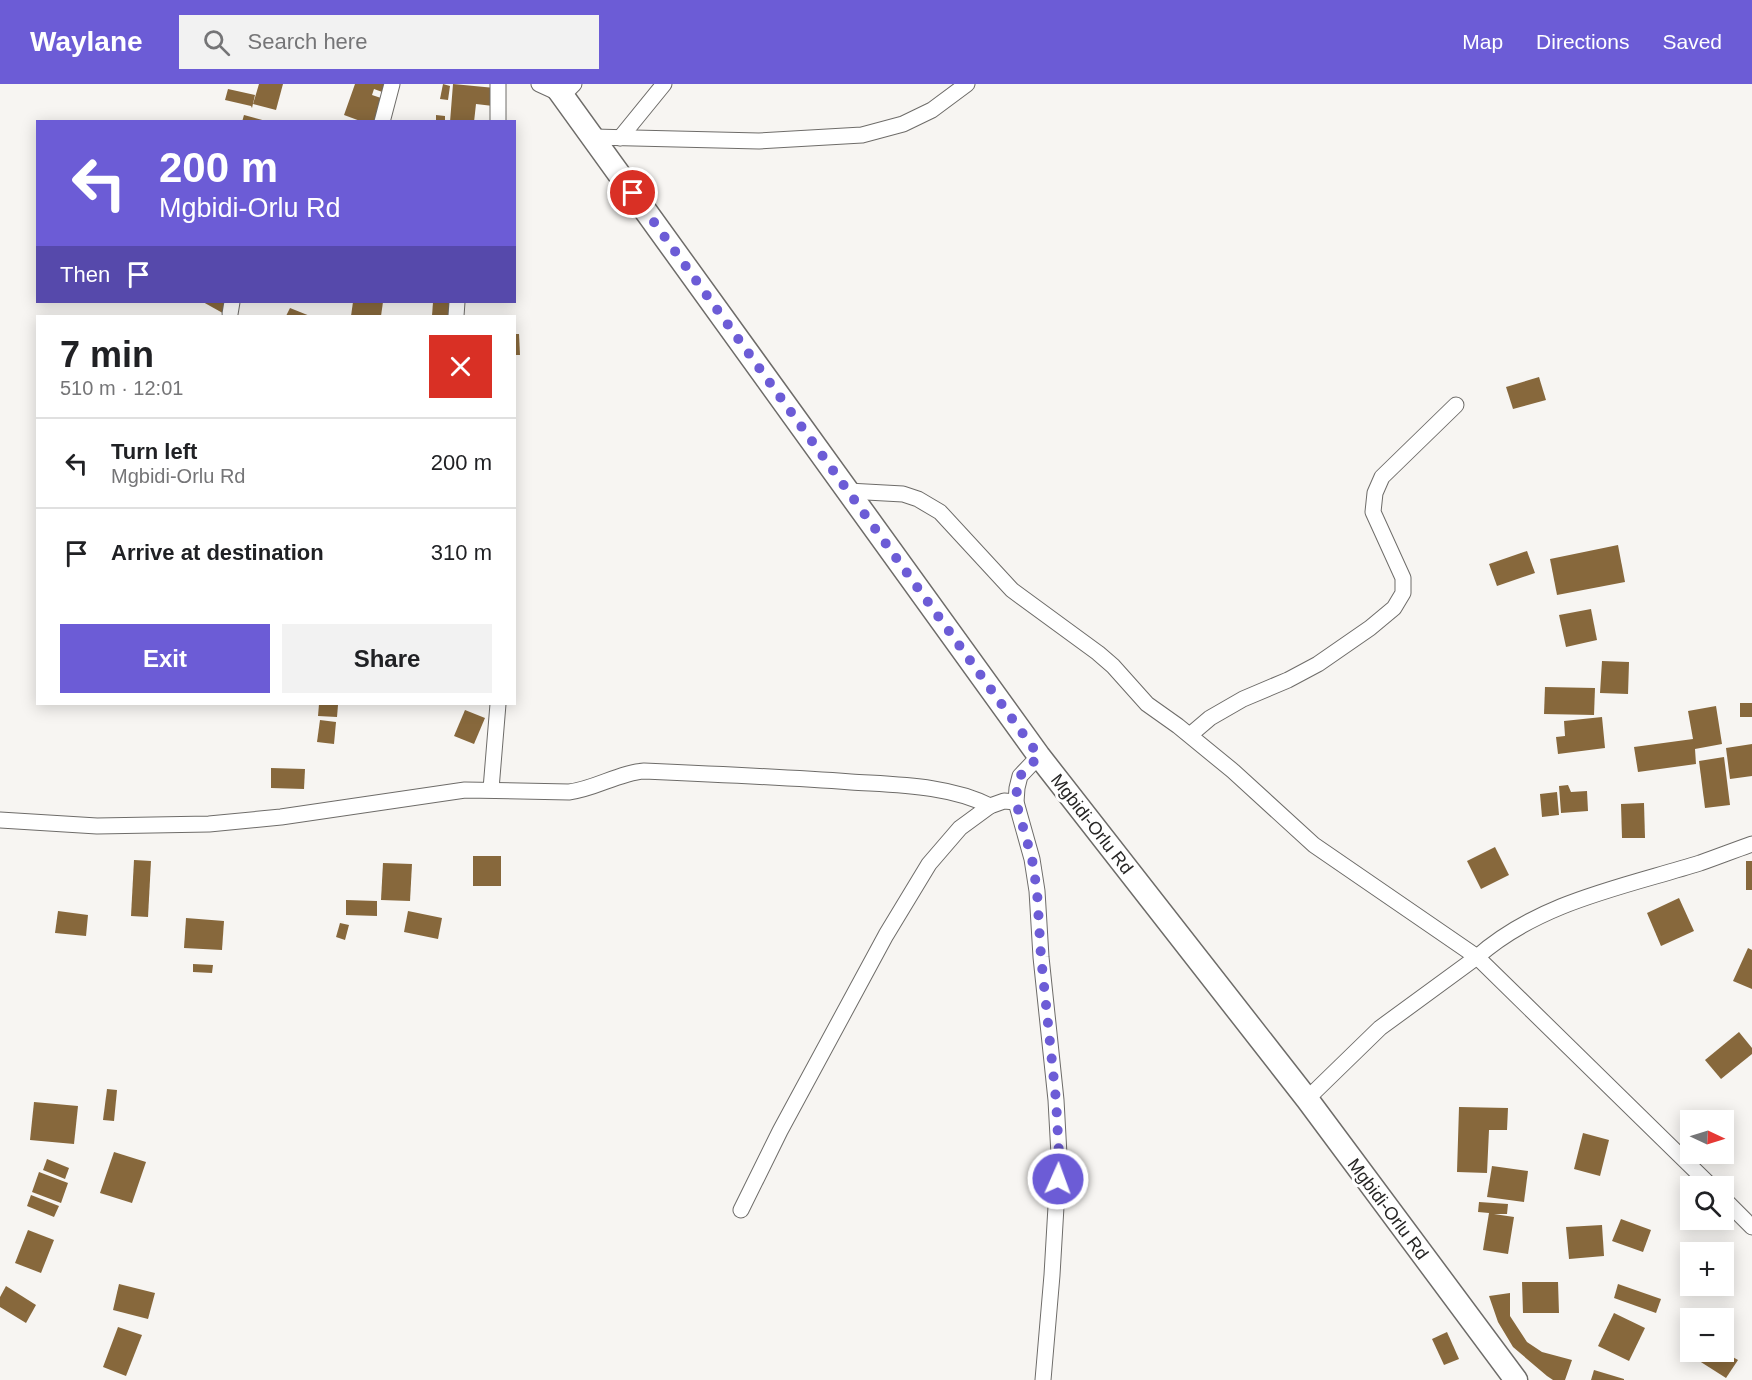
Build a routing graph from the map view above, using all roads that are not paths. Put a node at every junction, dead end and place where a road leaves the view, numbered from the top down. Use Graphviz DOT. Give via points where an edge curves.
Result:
graph roads {
  1 [pos="392,84"];
  2 [pos="498,84"];
  3 [pos="539,84"];
  4 [pos="664,84"];
  5 [pos="967,84"];
  6 [pos="563,88"];
  7 [pos="383,120"];
  8 [pos="498,120"];
  9 [pos="593,137"];
  10 [pos="620,138"];
  11 [pos="1456,405"];
  12 [pos="848,491"];
  13 [pos="498,705"];
  14 [pos="1190,735"];
  15 [pos="1039,756"];
  16 [pos="491,789"];
  17 [pos="1016,802"];
  18 [pos="990,806"];
  19 [pos="0,820"];
  20 [pos="1752,844"];
  21 [pos="1477,957"];
  22 [pos="1307,1099"];
  23 [pos="1701,1176"];
  24 [pos="1734,1209"];
  25 [pos="741,1210"];
  26 [pos="1752,1227"];
  27 [pos="1043,1380"];
  28 [pos="1515,1380"];
  1 -- 7 [label="street"];
  2 -- 8 [label="street"];
  3 -- 6 [label="street"];
  4 -- 10 [label="street"];
  5 -- 10 [label="street" via="932,110 903,124 862,135 759,141"];
  6 -- 9 [label="main road, Mgbidi-Orlu Rd"];
  9 -- 10 [label="street"];
  9 -- 12 [label="main road, Mgbidi-Orlu Rd"];
  11 -- 14 [label="street" via="1382,477 1375,493 1373,512 1403,578 1403,593 1394,608 1318,664 1210,717"];
  12 -- 14 [label="street" via="903,494 940,512 1012,590 1098,653 1147,704"];
  12 -- 15 [label="main road, Mgbidi-Orlu Rd"];
  13 -- 16 [label="street"];
  14 -- 21 [label="street" via="1314,845"];
  15 -- 17 [label="street" via="1020,776"];
  15 -- 22 [label="main road, Mgbidi-Orlu Rd"];
  16 -- 18 [label="street" via="568,792 644,771 895,785 955,793"];
  16 -- 19 [label="street" via="209,824 97,826"];
  17 -- 18 [label="street"];
  17 -- 27 [label="street" via="1037,891 1059,1155"];
  18 -- 25 [label="street" via="960,828 929,864 886,935"];
  20 -- 21 [label="street" via="1541,914 1492,943"];
  21 -- 22 [label="street" via="1380,1028"];
  21 -- 23 [label="street"];
  22 -- 28 [label="main road, Mgbidi-Orlu Rd"];
  24 -- 26 [label="street"];
}
